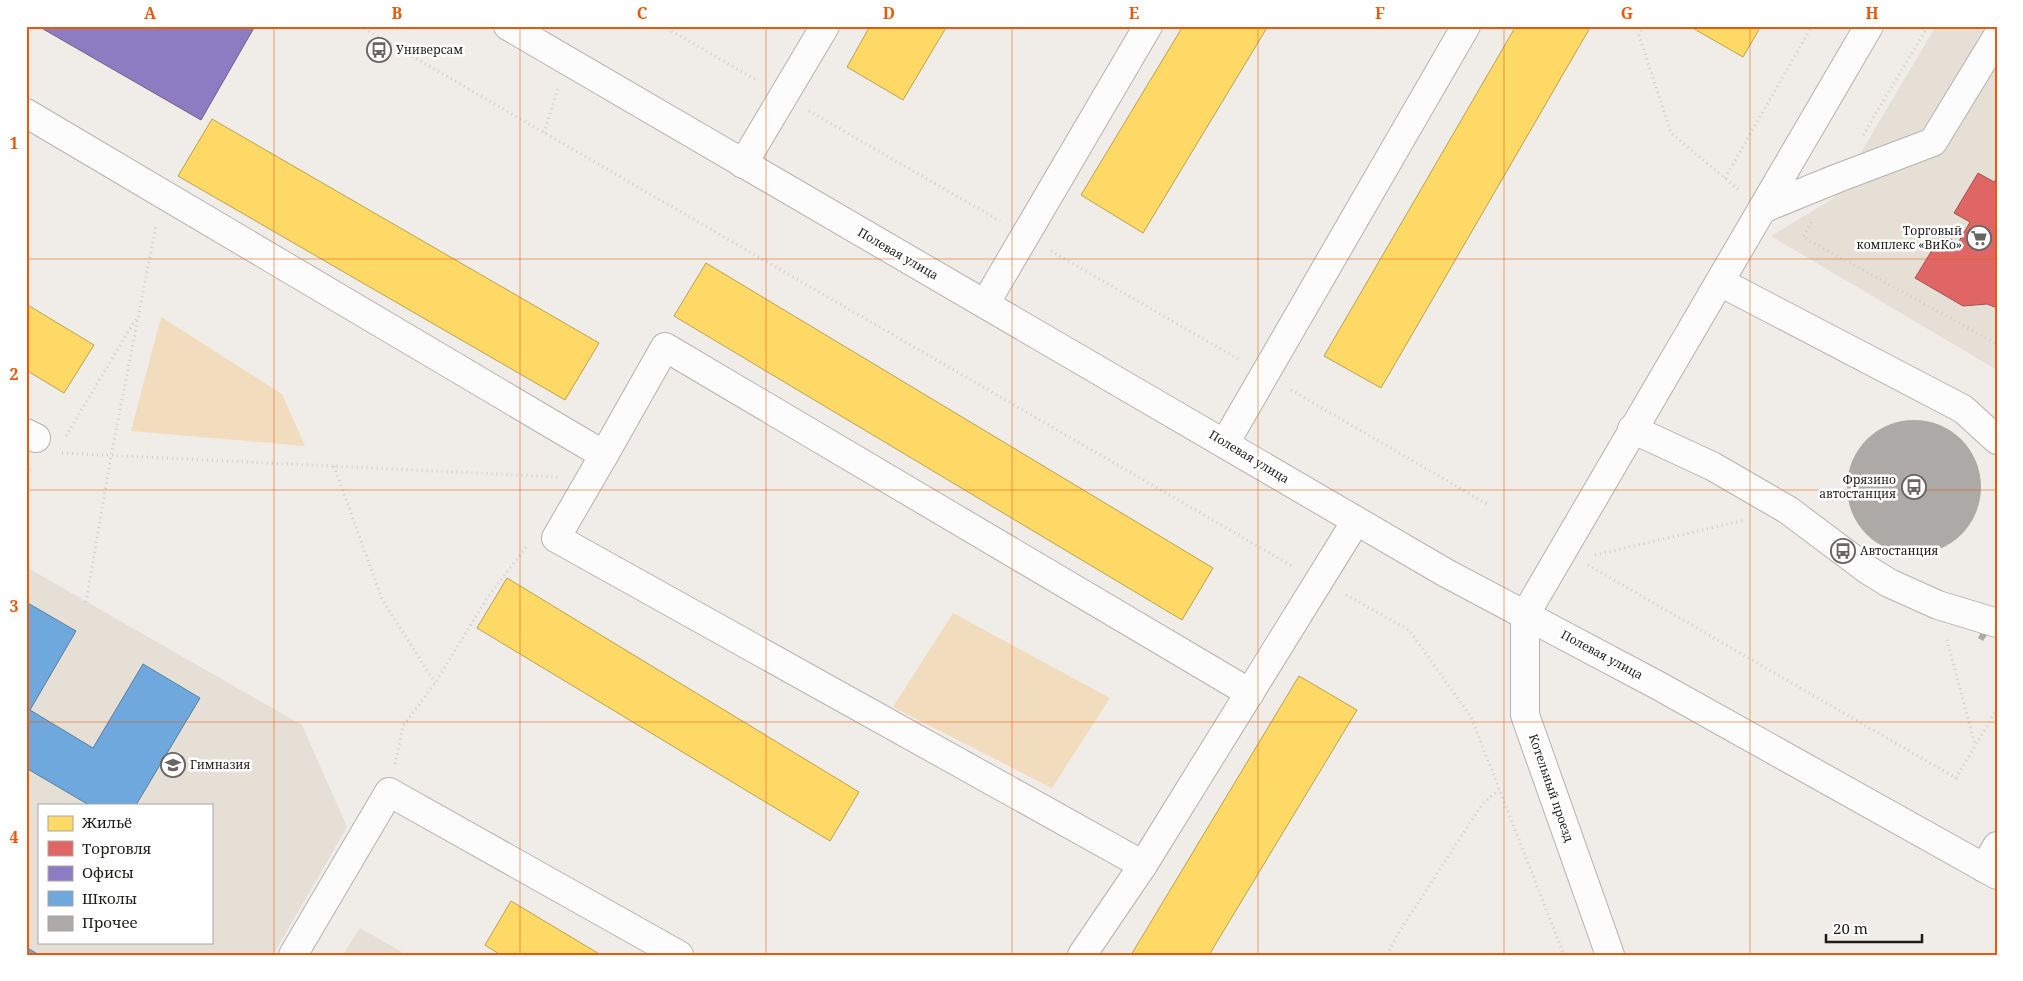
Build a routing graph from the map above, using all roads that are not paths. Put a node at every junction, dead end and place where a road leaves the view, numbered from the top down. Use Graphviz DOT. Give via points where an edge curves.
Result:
graph roads {
  1 [pos="508,26"];
  2 [pos="825,26"];
  3 [pos="1148,26"];
  4 [pos="1466,26"];
  5 [pos="1869,26"];
  6 [pos="1997,37"];
  7 [pos="26,113"];
  8 [pos="743,164"];
  9 [pos="1762,210"];
  10 [pos="1720,282"];
  11 [pos="985,304"];
  12 [pos="1632,429"];
  13 [pos="1997,440"];
  14 [pos="1225,443"];
  15 [pos="598,467"];
  16 [pos="1356,521"];
  17 [pos="1525,615"];
  18 [pos="1995,616"];
  19 [pos="1250,693"];
  20 [pos="1993,863"];
  21 [pos="1143,865"];
  22 [pos="293,955"];
  23 [pos="679,955"];
  24 [pos="1082,955"];
  25 [pos="1610,955"];
  1 -- 8 [label="street, Полевая улица"];
  2 -- 8 [label="street"];
  3 -- 11 [label="street"];
  4 -- 14 [label="street"];
  5 -- 9 [label="street"];
  6 -- 9 [label="street" via="1934,142"];
  7 -- 15 [label="street" via="162,193"];
  8 -- 11 [label="street, Полевая улица"];
  9 -- 10 [label="street"];
  10 -- 12 [label="street"];
  10 -- 13 [label="street" via="1962,409"];
  11 -- 14 [label="street, Полевая улица"];
  12 -- 17 [label="street"];
  12 -- 18 [label="street" via="1712,466 1788,510 1889,583 1938,605"];
  14 -- 16 [label="street, Полевая улица"];
  15 -- 19 [label="street" via="665,347"];
  15 -- 21 [label="street" via="556,538"];
  16 -- 17 [label="street, Полевая улица"];
  16 -- 19 [label="street"];
  17 -- 20 [label="street, Полевая улица"];
  17 -- 25 [label="street, Котельный проезд" via="1525,715"];
  19 -- 21 [label="street"];
  21 -- 24 [label="street"];
  22 -- 23 [label="street" via="389,792"];
}
